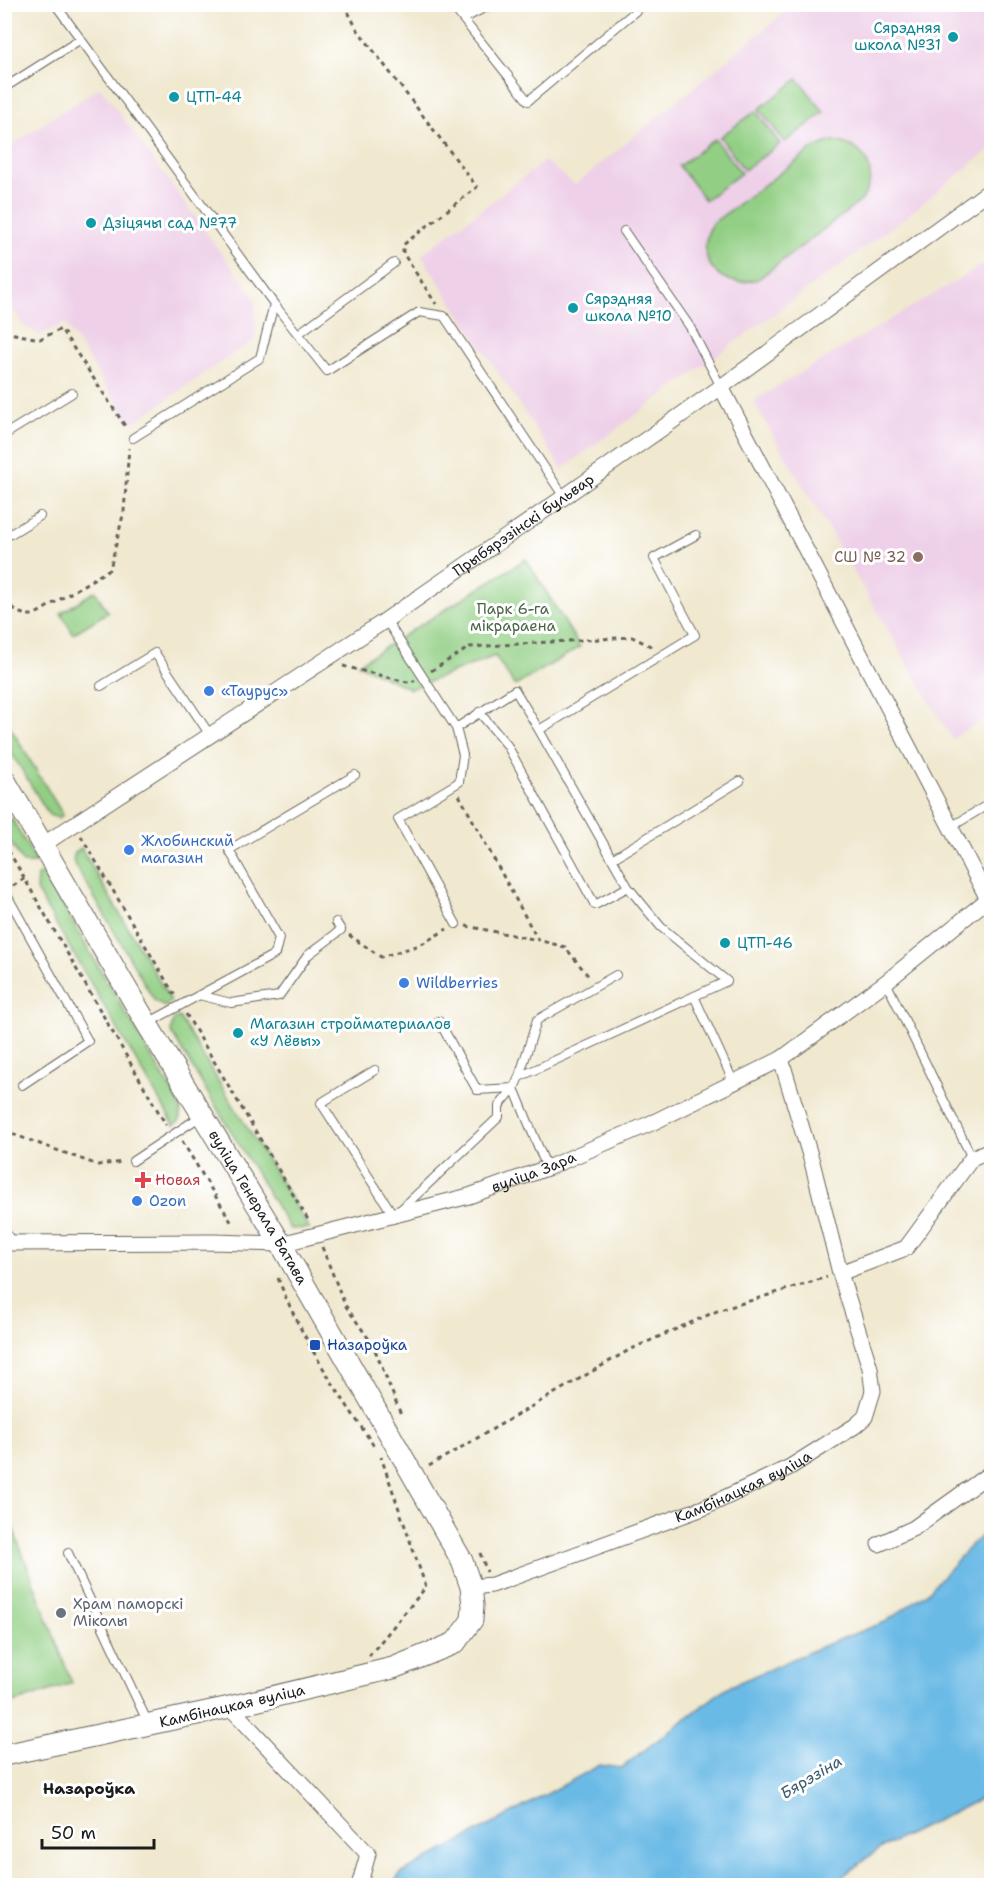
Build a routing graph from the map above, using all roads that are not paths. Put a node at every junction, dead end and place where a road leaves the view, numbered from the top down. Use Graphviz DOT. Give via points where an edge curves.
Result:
graph roads {
  1 [pos="55,4"];
  2 [pos="452,4"];
  3 [pos="492,4"];
  4 [pos="644,4"];
  5 [pos="463,19"];
  6 [pos="81,39"];
  7 [pos="4,88"];
  8 [pos="992,189"];
  9 [pos="624,231"];
  10 [pos="394,264"];
  11 [pos="274,304"];
  12 [pos="298,334"];
  13 [pos="721,387"];
  14 [pos="72,393"];
  15 [pos="4,435"];
  16 [pos="133,438"];
  17 [pos="564,497"];
  18 [pos="40,516"];
  19 [pos="696,535"];
  20 [pos="4,538"];
  21 [pos="386,620"];
  22 [pos="101,686"];
  23 [pos="479,712"];
  24 [pos="456,728"];
  25 [pos="539,730"];
  26 [pos="210,735"];
  27 [pos="355,775"];
  28 [pos="740,781"];
  29 [pos="7,788"];
  30 [pos="992,802"];
  31 [pos="951,827"];
  32 [pos="44,844"];
  33 [pos="612,858"];
  34 [pos="628,887"];
  35 [pos="4,890"];
  36 [pos="990,898"];
  37 [pos="336,922"];
  38 [pos="456,924"];
  39 [pos="616,975"];
  40 [pos="886,982"];
  41 [pos="199,995"];
  42 [pos="694,996"];
  43 [pos="438,1021"];
  44 [pos="147,1024"];
  45 [pos="781,1059"];
  46 [pos="375,1070"];
  47 [pos="519,1077"];
  48 [pos="734,1083"];
  49 [pos="22,1085"];
  50 [pos="514,1088"];
  51 [pos="202,1115"];
  52 [pos="992,1149"];
  53 [pos="972,1158"];
  54 [pos="133,1161"];
  55 [pos="548,1167"];
  56 [pos="394,1216"];
  57 [pos="4,1229"];
  58 [pos="8,1243"];
  59 [pos="281,1244"];
  60 [pos="840,1273"];
  61 [pos="992,1472"];
  62 [pos="879,1544"];
  63 [pos="68,1553"];
  64 [pos="482,1586"];
  65 [pos="455,1643"];
  66 [pos="230,1707"];
  67 [pos="149,1724"];
  68 [pos="4,1755"];
  69 [pos="359,1886"];
  1 -- 6 [label="lane"];
  2 -- 5 [label="lane"];
  3 -- 5 [label="lane"];
  4 -- 5 [label="lane" via="528,101"];
  6 -- 7 [label="lane"];
  6 -- 11 [label="lane"];
  8 -- 13 [label="street, Прыбярэзінскі бульвар"];
  9 -- 13 [label="lane" via="690,327"];
  10 -- 12 [label="lane"];
  11 -- 12 [label="lane"];
  11 -- 16 [label="lane" via="260,358"];
  12 -- 17 [label="lane" via="327,371 419,312 444,315"];
  13 -- 17 [label="street, Прыбярэзінскі бульвар"];
  13 -- 31 [label="street"];
  14 -- 15 [label="lane"];
  17 -- 21 [label="street, Прыбярэзінскі бульвар"];
  18 -- 20 [label="lane"];
  19 -- 25 [label="lane" via="654,558 695,635"];
  21 -- 24 [label="lane"];
  21 -- 26 [label="street, Прыбярэзінскі бульвар"];
  22 -- 26 [label="lane" via="155,653"];
  23 -- 24 [label="lane"];
  23 -- 25 [label="lane" via="515,690"];
  23 -- 34 [label="lane" via="507,745 595,905"];
  24 -- 38 [label="lane" via="463,755 459,782 398,819"];
  25 -- 33 [label="lane"];
  26 -- 32 [label="street, Прыбярэзінскі бульвар"];
  27 -- 41 [label="lane" via="229,850 279,938 275,954"];
  28 -- 33 [label="lane"];
  29 -- 32 [label="street, вуліца Генерала Батава"];
  30 -- 31 [label="lane"];
  31 -- 36 [label="street"];
  32 -- 44 [label="street, вуліца Генерала Батава"];
  33 -- 34 [label="lane"];
  34 -- 42 [label="lane" via="661,927 727,981"];
  35 -- 49 [label="lane" via="88,1041"];
  36 -- 40 [label="street, вуліца Зара"];
  37 -- 41 [label="lane" via="341,930 308,956 279,996 231,1003"];
  39 -- 47 [label="lane" via="537,1020"];
  40 -- 45 [label="street, вуліца Зара"];
  40 -- 53 [label="lane"];
  41 -- 44 [label="lane"];
  42 -- 47 [label="lane"];
  42 -- 48 [label="lane"];
  43 -- 50 [label="lane" via="477,1090"];
  44 -- 51 [label="street, вуліца Генерала Батава"];
  45 -- 48 [label="street, вуліца Зара"];
  45 -- 60 [label="street, Камбінацкая вуліца"];
  46 -- 56 [label="lane" via="321,1103"];
  47 -- 50 [label="lane"];
  48 -- 55 [label="street, вуліца Зара"];
  50 -- 55 [label="lane"];
  50 -- 56 [label="lane" via="499,1106 500,1117"];
  51 -- 54 [label="lane"];
  51 -- 59 [label="street, вуліца Генерала Батава"];
  52 -- 53 [label="street"];
  53 -- 60 [label="street" via="906,1248"];
  55 -- 56 [label="street, вуліца Зара" via="469,1197"];
  56 -- 59 [label="street, вуліца Зара"];
  57 -- 58 [label="lane"];
  58 -- 59 [label="street, вуліца Зара"];
  59 -- 64 [label="street, вуліца Генерала Батава" via="462,1561"];
  60 -- 64 [label="street, Камбінацкая вуліца" via="870,1368 873,1391 865,1417 855,1426 790,1467 703,1508"];
  61 -- 62 [label="street" via="914,1528"];
  63 -- 67 [label="lane"];
  64 -- 65 [label="street, вуліца Генерала Батава" via="473,1605 472,1620"];
  65 -- 66 [label="street, Камбінацкая вуліца" via="393,1668"];
  66 -- 67 [label="street, Камбінацкая вуліца"];
  66 -- 69 [label="street" via="368,1854"];
  67 -- 68 [label="street, Камбінацкая вуліца"];
}
